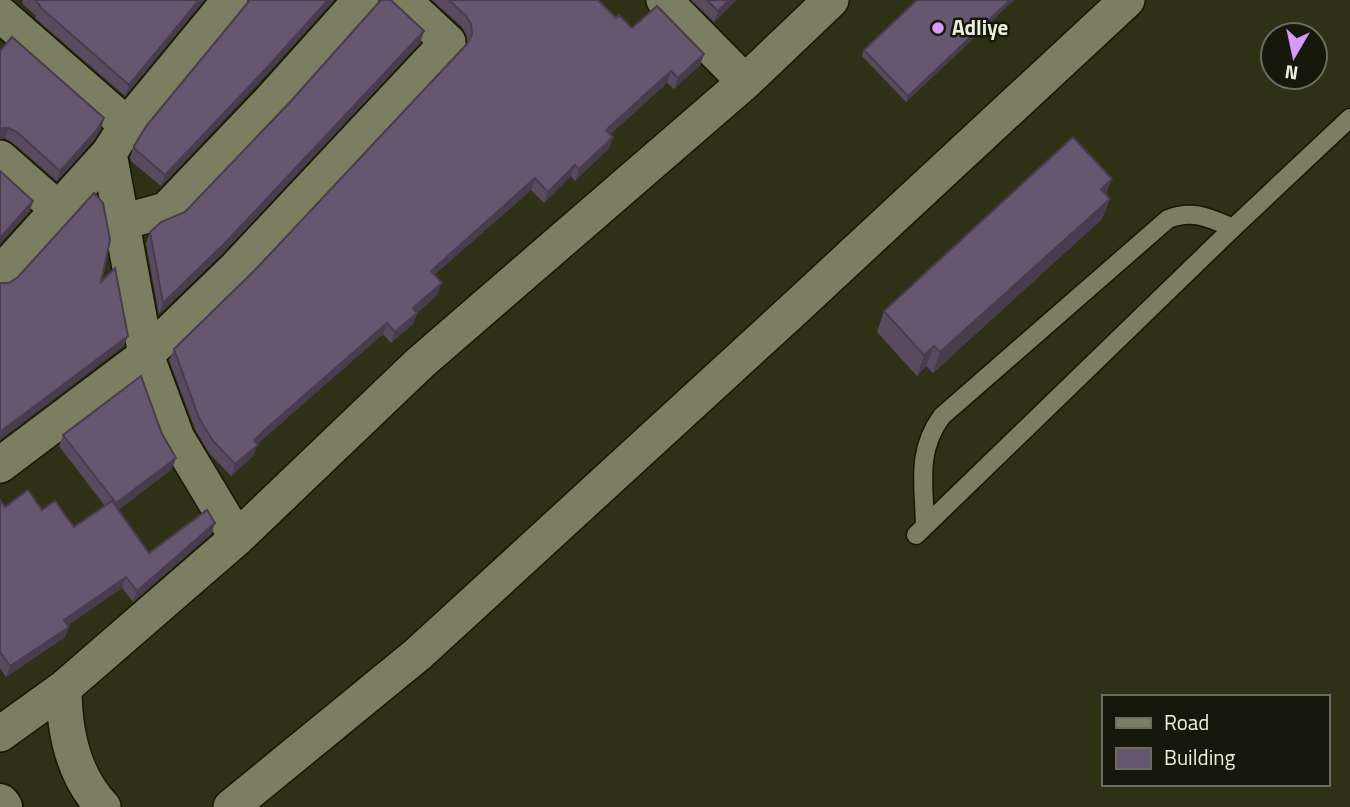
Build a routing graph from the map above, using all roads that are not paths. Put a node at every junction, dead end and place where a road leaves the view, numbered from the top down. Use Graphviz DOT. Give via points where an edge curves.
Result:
graph roads {
  1 [pos="230,0"];
  2 [pos="361,0"];
  3 [pos="403,0"];
  4 [pos="664,0"];
  5 [pos="831,0"];
  6 [pos="1127,0"];
  7 [pos="0,14"];
  8 [pos="745,82"];
  9 [pos="1350,118"];
  10 [pos="118,139"];
  11 [pos="0,158"];
  12 [pos="60,210"];
  13 [pos="122,222"];
  14 [pos="1233,228"];
  15 [pos="0,274"];
  16 [pos="146,355"];
  17 [pos="0,464"];
  18 [pos="237,538"];
  19 [pos="64,688"];
  20 [pos="0,734"];
  21 [pos="103,807"];
  22 [pos="231,807"];
  1 -- 10 [label="street"];
  2 -- 13 [label="street" via="166,210"];
  3 -- 16 [label="street" via="448,42 236,268"];
  4 -- 8 [label="street"];
  5 -- 8 [label="street"];
  6 -- 22 [label="street" via="418,654"];
  7 -- 10 [label="street"];
  8 -- 18 [label="street" via="420,363"];
  9 -- 14 [label="lane"];
  10 -- 12 [label="street"];
  10 -- 13 [label="street"];
  11 -- 12 [label="street"];
  12 -- 15 [label="street"];
  13 -- 16 [label="street"];
  14 -- 14 [label="lane" via="920,530 924,451 942,416 1168,219 1197,214"];
  16 -- 17 [label="street"];
  16 -- 18 [label="street" via="177,438"];
  18 -- 19 [label="street"];
  19 -- 20 [label="street"];
  19 -- 21 [label="street" via="70,746 80,774"];
}
